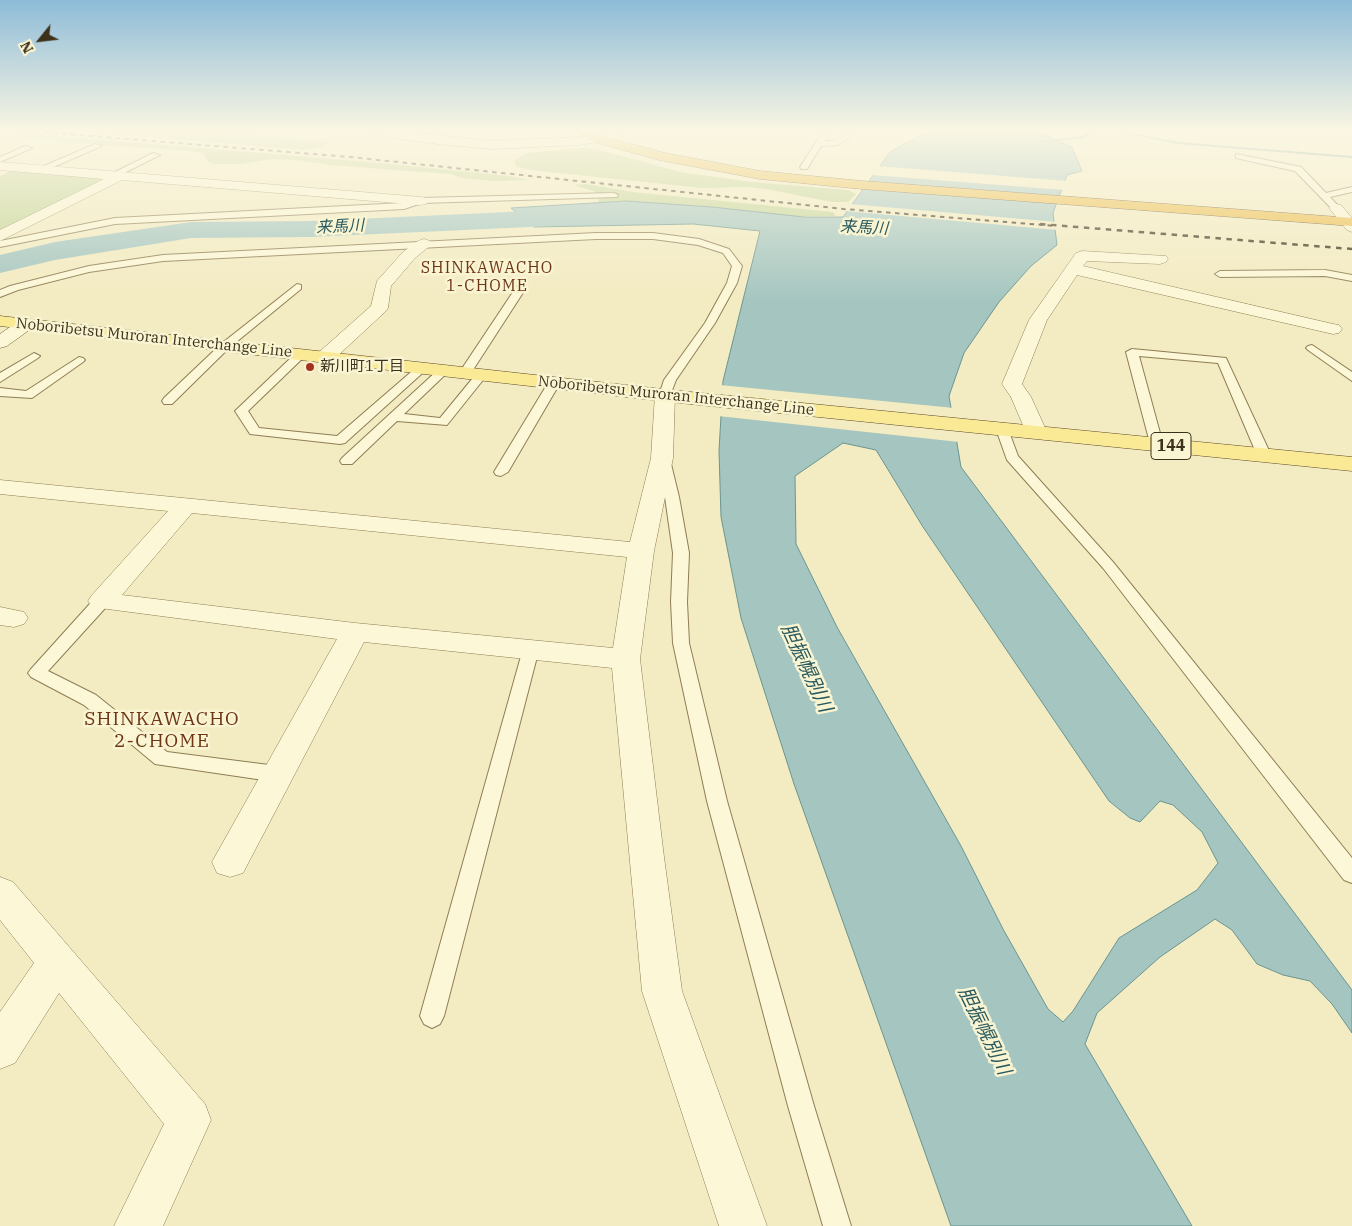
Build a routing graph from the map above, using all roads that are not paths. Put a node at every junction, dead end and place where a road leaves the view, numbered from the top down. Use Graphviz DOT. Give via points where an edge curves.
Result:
graph roads {
  1 [pos="94,187"];
  2 [pos="247,187"];
  3 [pos="891,187"];
  4 [pos="1317,187"];
  5 [pos="1088,188"];
  6 [pos="1352,189"];
  7 [pos="614,195"];
  8 [pos="1326,196"];
  9 [pos="421,202"];
  10 [pos="1336,208"];
  11 [pos="1351,220"];
  12 [pos="0,236"];
  13 [pos="0,244"];
  14 [pos="424,244"];
  15 [pos="1160,259"];
  16 [pos="1073,269"];
  17 [pos="1220,274"];
  18 [pos="1352,278"];
  19 [pos="297,287"];
  20 [pos="521,288"];
  21 [pos="0,294"];
  22 [pos="0,321"];
  23 [pos="26,324"];
  24 [pos="1334,329"];
  25 [pos="0,341"];
  26 [pos="225,346"];
  27 [pos="1312,348"];
  28 [pos="300,354"];
  29 [pos="34,356"];
  30 [pos="326,357"];
  31 [pos="79,360"];
  32 [pos="422,368"];
  33 [pos="443,370"];
  34 [pos="473,374"];
  35 [pos="0,378"];
  36 [pos="1352,378"];
  37 [pos="554,383"];
  38 [pos="0,392"];
  39 [pos="672,396"];
  40 [pos="168,401"];
  41 [pos="396,417"];
  42 [pos="996,428"];
  43 [pos="1036,432"];
  44 [pos="1156,444"];
  45 [pos="1264,456"];
  46 [pos="662,458"];
  47 [pos="347,461"];
  48 [pos="1352,464"];
  49 [pos="501,472"];
  50 [pos="0,487"];
  51 [pos="186,506"];
  52 [pos="641,551"];
  53 [pos="102,601"];
  54 [pos="355,632"];
  55 [pos="531,649"];
  56 [pos="626,659"];
  57 [pos="277,774"];
  58 [pos="230,862"];
  59 [pos="1352,874"];
  60 [pos="0,893"];
  61 [pos="57,962"];
  62 [pos="432,1016"];
  63 [pos="0,1048"];
  64 [pos="138,1226"];
  65 [pos="743,1226"];
  66 [pos="837,1226"];
  1 -- 12 [label="street"];
  2 -- 9 [label="street"];
  3 -- 11 [label="highway"];
  4 -- 8 [label="lane"];
  5 -- 10 [label="highway"];
  6 -- 8 [label="lane"];
  7 -- 9 [label="lane"];
  8 -- 10 [label="lane"];
  9 -- 13 [label="lane" via="404,206 115,221"];
  10 -- 11 [label="street"];
  14 -- 21 [label="lane" via="163,258 90,269"];
  14 -- 30 [label="street" via="409,255 383,285 379,308"];
  14 -- 39 [label="lane" via="653,236 699,242 726,251 737,266 732,284 710,323 670,380"];
  15 -- 16 [label="street" via="1082,256"];
  16 -- 24 [label="street"];
  16 -- 43 [label="street" via="1038,320 1012,384"];
  17 -- 18 [label="lane" via="1325,273"];
  19 -- 26 [label="lane"];
  20 -- 34 [label="lane"];
  22 -- 23 [label="main road, Noboribetsu Muroran Interchange Line / 144"];
  23 -- 25 [label="street"];
  23 -- 26 [label="main road, Noboribetsu Muroran Interchange Line / 144"];
  26 -- 28 [label="main road, Noboribetsu Muroran Interchange Line / 144"];
  26 -- 40 [label="lane"];
  27 -- 36 [label="lane"];
  28 -- 30 [label="main road, Noboribetsu Muroran Interchange Line / 144"];
  28 -- 32 [label="lane" via="241,411 255,431 340,440"];
  29 -- 35 [label="lane"];
  30 -- 32 [label="main road, Noboribetsu Muroran Interchange Line / 144"];
  31 -- 38 [label="lane" via="28,395"];
  32 -- 33 [label="main road, Noboribetsu Muroran Interchange Line / 144"];
  33 -- 34 [label="main road, Noboribetsu Muroran Interchange Line / 144"];
  33 -- 41 [label="lane"];
  34 -- 37 [label="main road, Noboribetsu Muroran Interchange Line / 144"];
  34 -- 41 [label="lane" via="443,422"];
  37 -- 39 [label="main road, Noboribetsu Muroran Interchange Line / 144"];
  37 -- 49 [label="lane"];
  39 -- 42 [label="main road, Noboribetsu Muroran Interchange Line / 144"];
  39 -- 46 [label="street"];
  41 -- 47 [label="lane"];
  42 -- 43 [label="main road, Noboribetsu Muroran Interchange Line / 144"];
  42 -- 59 [label="lane" via="1012,457 1108,565"];
  43 -- 44 [label="main road, Noboribetsu Muroran Interchange Line / 144"];
  44 -- 45 [label="main road, Noboribetsu Muroran Interchange Line / 144"];
  44 -- 45 [label="lane" via="1132,352 1222,360"];
  45 -- 48 [label="main road, Noboribetsu Muroran Interchange Line / 144"];
  46 -- 52 [label="street"];
  46 -- 66 [label="lane" via="681,553 681,643 702,738"];
  50 -- 51 [label="street"];
  51 -- 52 [label="street"];
  51 -- 53 [label="street"];
  52 -- 56 [label="street"];
  53 -- 54 [label="street"];
  53 -- 57 [label="lane" via="37,673 90,700 162,759"];
  54 -- 55 [label="street"];
  54 -- 57 [label="street"];
  55 -- 56 [label="street"];
  55 -- 62 [label="lane"];
  56 -- 65 [label="street" via="662,990"];
  57 -- 58 [label="street"];
  60 -- 61 [label="street"];
  61 -- 63 [label="street"];
  61 -- 64 [label="street" via="189,1120"];
}
